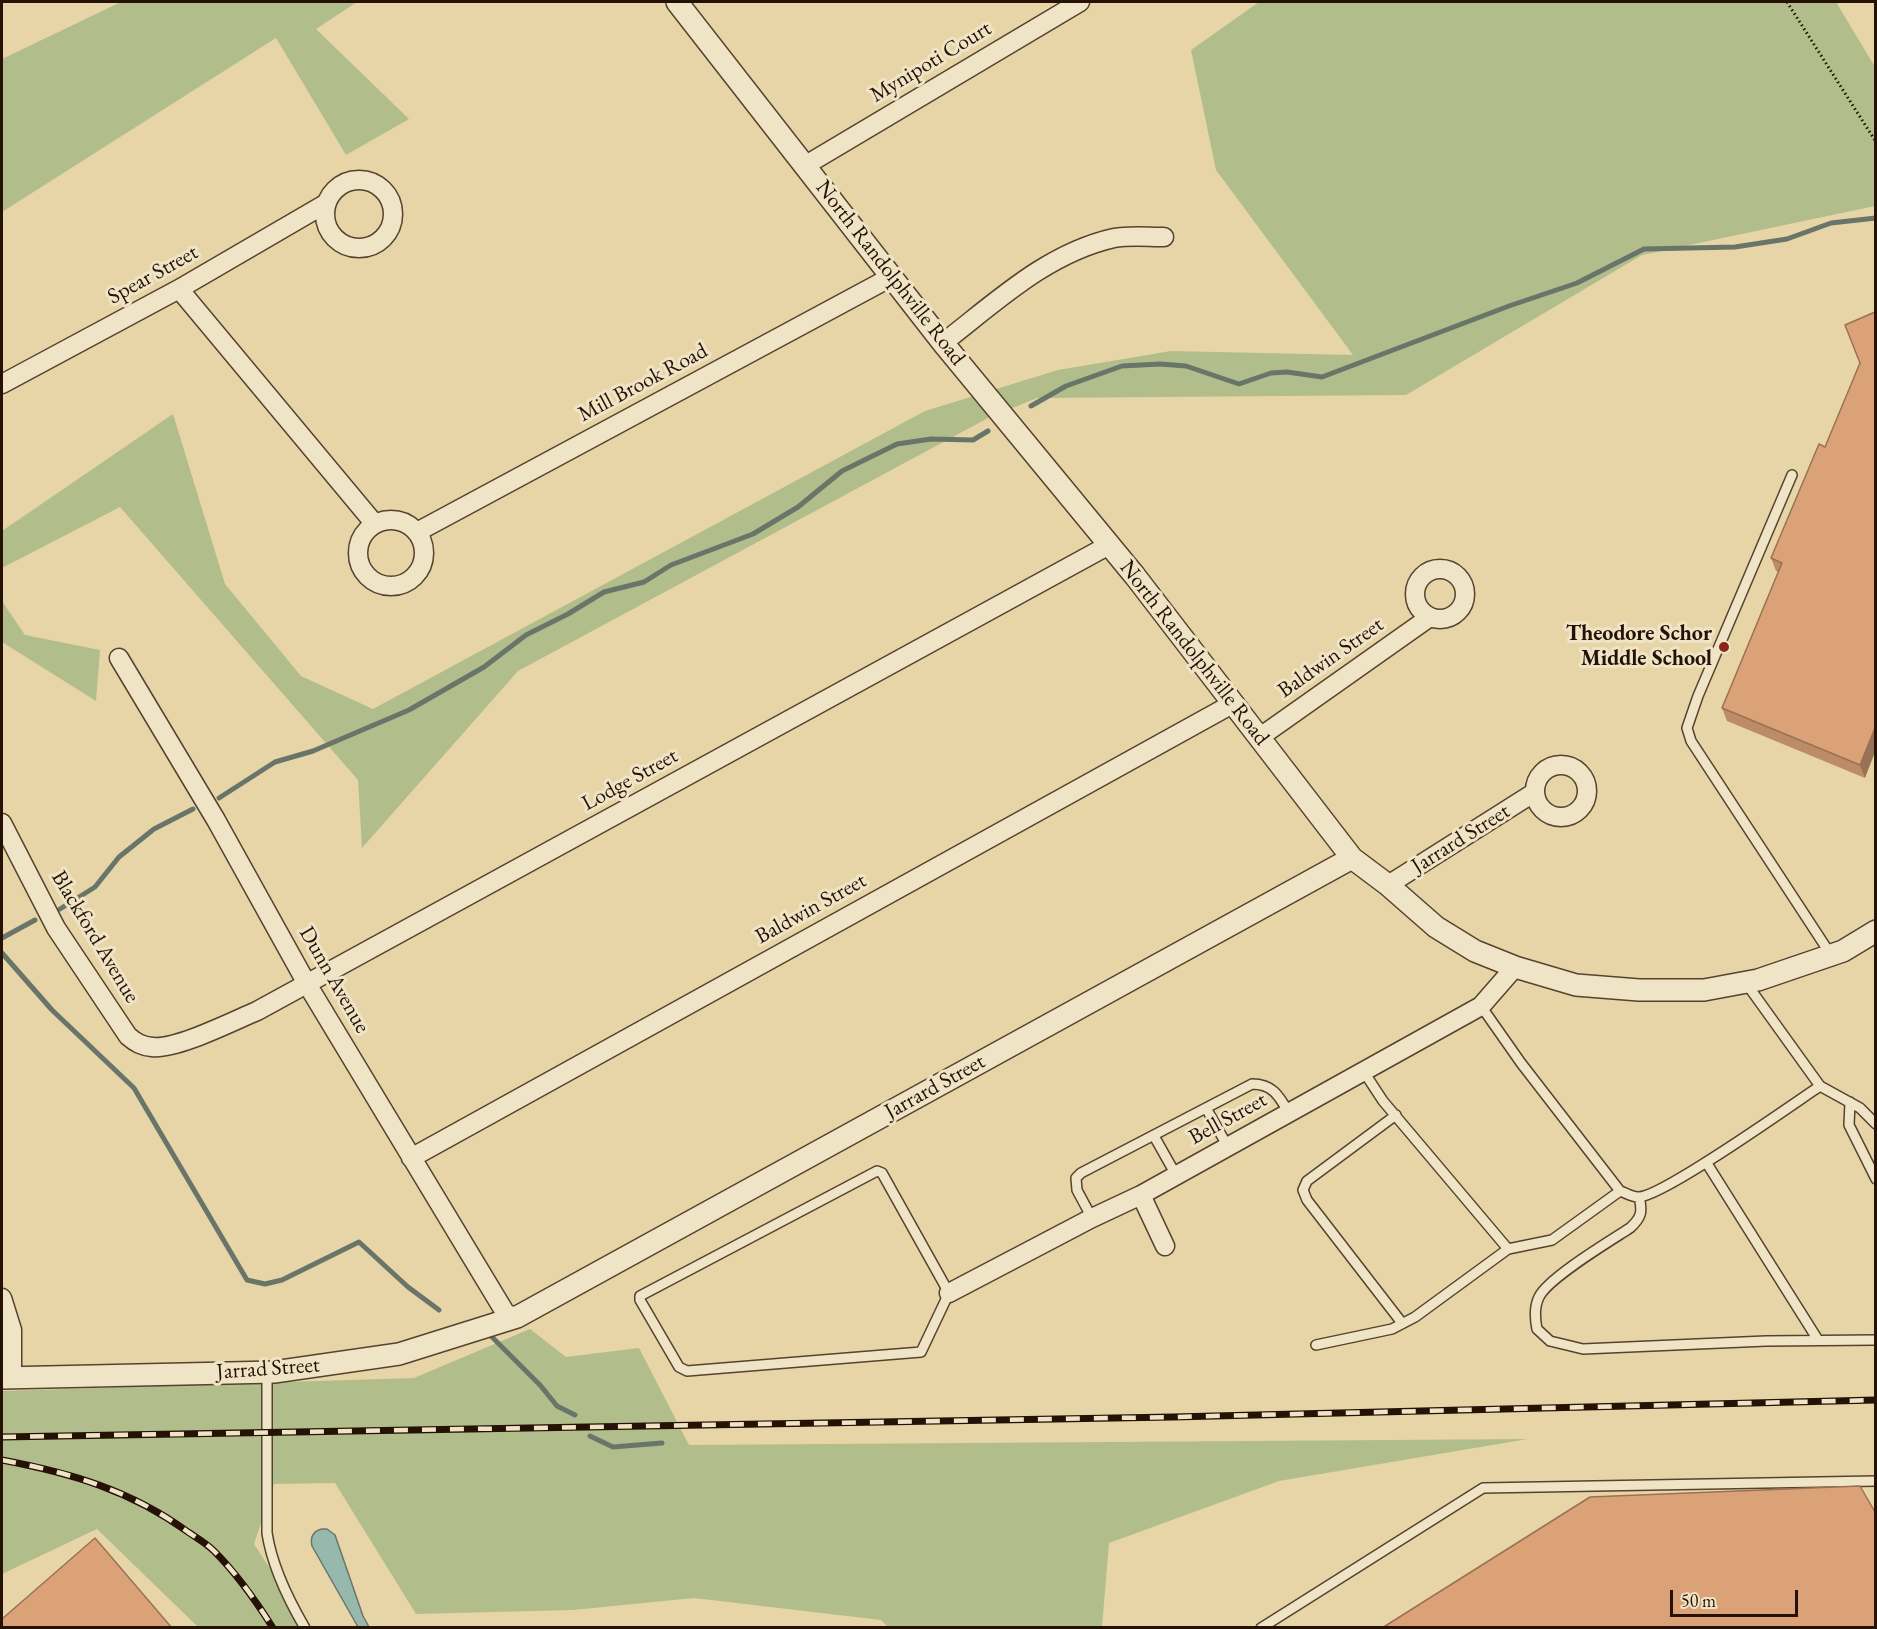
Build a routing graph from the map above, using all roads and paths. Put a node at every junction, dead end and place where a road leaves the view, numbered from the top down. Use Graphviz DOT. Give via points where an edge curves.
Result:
graph roads {
  1 [pos="677,2"];
  2 [pos="1080,2"];
  3 [pos="1787,2"];
  4 [pos="1875,141"];
  5 [pos="806,165"];
  6 [pos="326,204"];
  7 [pos="1164,237"];
  8 [pos="893,276"];
  9 [pos="179,289"];
  10 [pos="943,343"];
  11 [pos="2,384"];
  12 [pos="1792,475"];
  13 [pos="374,523"];
  14 [pos="417,532"];
  15 [pos="1109,545"];
  16 [pos="1430,617"];
  17 [pos="119,658"];
  18 [pos="1234,703"];
  19 [pos="1260,737"];
  20 [pos="1534,792"];
  21 [pos="2,823"];
  22 [pos="1352,858"];
  23 [pos="1388,885"];
  24 [pos="1875,931"];
  25 [pos="1831,955"];
  26 [pos="1515,967"];
  27 [pos="1746,982"];
  28 [pos="307,984"];
  29 [pos="1481,1006"];
  30 [pos="169,1045"];
  31 [pos="1364,1072"];
  32 [pos="1820,1086"];
  33 [pos="1850,1102"];
  34 [pos="1206,1108"];
  35 [pos="1289,1113"];
  36 [pos="1396,1115"];
  37 [pos="1875,1124"];
  38 [pos="1154,1136"];
  39 [pos="1227,1147"];
  40 [pos="411,1158"];
  41 [pos="1706,1162"];
  42 [pos="1176,1176"];
  43 [pos="1875,1179"];
  44 [pos="1620,1191"];
  45 [pos="1141,1195"];
  46 [pos="1639,1197"];
  47 [pos="1092,1218"];
  48 [pos="1165,1246"];
  49 [pos="1508,1249"];
  50 [pos="949,1293"];
  51 [pos="2,1298"];
  52 [pos="517,1317"];
  53 [pos="1402,1323"];
  54 [pos="1818,1340"];
  55 [pos="1875,1340"];
  56 [pos="1316,1345"];
  57 [pos="267,1372"];
  58 [pos="7,1378"];
  59 [pos="1875,1481"];
  60 [pos="305,1628"];
  61 [pos="1261,1628"];
  1 -- 5 [label="street, North Randolphville Road"];
  2 -- 5 [label="street, Mynipoti Court"];
  3 -- 4 [label="path"];
  5 -- 8 [label="street, North Randolphville Road"];
  6 -- 9 [label="street, Spear Street"];
  7 -- 10 [label="street" via="1115,238 1064,255 1027,278"];
  8 -- 10 [label="street, North Randolphville Road"];
  8 -- 14 [label="street, Mill Brook Road"];
  9 -- 11 [label="street, Spear Street"];
  9 -- 13 [label="street"];
  10 -- 15 [label="street, North Randolphville Road"];
  12 -- 25 [label="lane" via="1688,728 1690,741"];
  13 -- 14 [label="street" via="397,520"];
  13 -- 14 [label="street" via="359,541 357,552 364,574 382,585 403,584 419,571 424,551"];
  15 -- 18 [label="street, North Randolphville Road"];
  15 -- 28 [label="street, Lodge Street"];
  16 -- 19 [label="street, Baldwin Street"];
  17 -- 28 [label="street, Dunn Avenue" via="216,820"];
  18 -- 19 [label="street, North Randolphville Road"];
  18 -- 40 [label="street, Baldwin Street"];
  19 -- 22 [label="street, North Randolphville Road"];
  20 -- 23 [label="street, Jarrard Street"];
  21 -- 30 [label="street, Blackford Avenue" via="56,928 128,1036 138,1044 155,1048"];
  22 -- 23 [label="street, North Randolphville Road"];
  22 -- 52 [label="street, Jarrard Street"];
  23 -- 26 [label="street, North Randolphville Road" via="1436,927 1475,951"];
  24 -- 25 [label="street, North Randolphville Road"];
  25 -- 27 [label="street, North Randolphville Road"];
  26 -- 27 [label="street, North Randolphville Road" via="1576,985 1597,987 1704,990"];
  26 -- 29 [label="street, Bell Street"];
  27 -- 32 [label="lane"];
  28 -- 30 [label="street, Lodge Street" via="257,1011"];
  28 -- 40 [label="street, Dunn Avenue"];
  29 -- 31 [label="street, Bell Street"];
  29 -- 44 [label="lane"];
  31 -- 35 [label="street, Bell Street"];
  31 -- 36 [label="lane"];
  32 -- 33 [label="lane"];
  32 -- 41 [label="lane"];
  33 -- 37 [label="lane"];
  33 -- 43 [label="lane" via="1849,1125"];
  34 -- 35 [label="lane" via="1252,1084 1261,1084 1272,1088"];
  34 -- 38 [label="lane"];
  34 -- 39 [label="lane"];
  35 -- 39 [label="street, Bell Street"];
  36 -- 49 [label="lane"];
  36 -- 53 [label="lane" via="1307,1181 1304,1190 1307,1200"];
  38 -- 42 [label="lane"];
  38 -- 47 [label="lane" via="1077,1178 1077,1190"];
  39 -- 42 [label="street, Bell Street"];
  40 -- 52 [label="street, Dunn Avenue" via="506,1314"];
  41 -- 46 [label="lane" via="1658,1191"];
  41 -- 54 [label="lane"];
  42 -- 45 [label="street, Bell Street"];
  44 -- 46 [label="lane"];
  44 -- 49 [label="lane" via="1552,1240"];
  45 -- 47 [label="street, Bell Street"];
  45 -- 48 [label="street"];
  46 -- 54 [label="lane" via="1642,1209 1630,1228 1553,1280 1539,1296 1535,1312 1537,1329 1550,1341 1583,1349"];
  47 -- 50 [label="street, Bell Street"];
  49 -- 53 [label="lane"];
  50 -- 50 [label="lane" via="882,1173 877,1171 640,1296 640,1300 679,1367 687,1371 921,1352"];
  51 -- 58 [label="street" via="12,1330"];
  52 -- 57 [label="street, Jarrad Street" via="399,1354"];
  53 -- 56 [label="lane" via="1392,1329"];
  54 -- 55 [label="lane"];
  57 -- 58 [label="street, Jarrad Street"];
  57 -- 60 [label="lane" via="267,1533 291,1603"];
  59 -- 61 [label="lane" via="1483,1488"];
}
